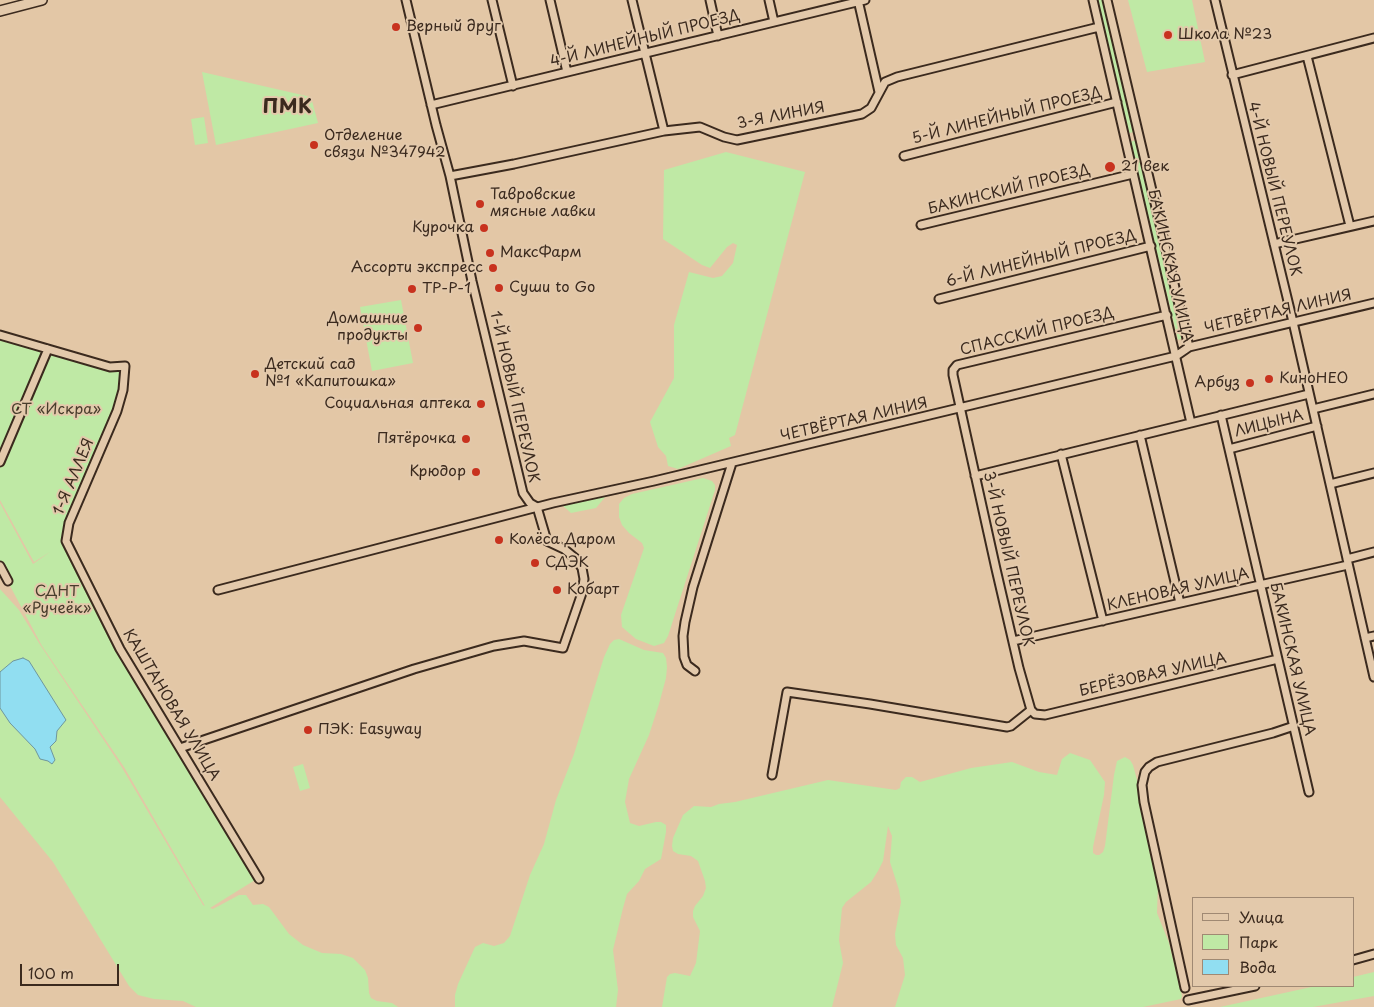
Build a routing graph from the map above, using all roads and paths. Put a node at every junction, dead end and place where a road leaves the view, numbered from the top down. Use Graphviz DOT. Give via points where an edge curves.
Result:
graph roads {
  1 [pos="42,0"];
  2 [pos="406,0"];
  3 [pos="492,0"];
  4 [pos="550,0"];
  5 [pos="632,0"];
  6 [pos="710,0"];
  7 [pos="769,0"];
  8 [pos="1093,0"];
  9 [pos="1108,0"];
  10 [pos="1215,0"];
  11 [pos="860,1"];
  12 [pos="0,11"];
  13 [pos="774,22"];
  14 [pos="1099,27"];
  15 [pos="718,36"];
  16 [pos="1374,38"];
  17 [pos="645,54"];
  18 [pos="1307,56"];
  19 [pos="567,72"];
  20 [pos="1232,75"];
  21 [pos="513,86"];
  22 [pos="879,92"];
  23 [pos="1116,102"];
  24 [pos="431,105"];
  25 [pos="664,131"];
  26 [pos="1139,136"];
  27 [pos="1125,139"];
  28 [pos="904,156"];
  29 [pos="1134,174"];
  30 [pos="450,176"];
  31 [pos="1374,221"];
  32 [pos="920,225"];
  33 [pos="1350,226"];
  34 [pos="1274,244"];
  35 [pos="1151,246"];
  36 [pos="938,299"];
  37 [pos="1374,303"];
  38 [pos="1167,315"];
  39 [pos="1293,322"];
  40 [pos="0,335"];
  41 [pos="1189,347"];
  42 [pos="48,349"];
  43 [pos="1176,356"];
  44 [pos="1309,394"];
  45 [pos="1374,394"];
  46 [pos="961,408"];
  47 [pos="1313,409"];
  48 [pos="1221,415"];
  49 [pos="1191,422"];
  50 [pos="1317,426"];
  51 [pos="1140,435"];
  52 [pos="1229,449"];
  53 [pos="1061,454"];
  54 [pos="0,462"];
  55 [pos="732,463"];
  56 [pos="1374,473"];
  57 [pos="975,476"];
  58 [pos="1330,484"];
  59 [pos="537,507"];
  60 [pos="66,541"];
  61 [pos="1374,552"];
  62 [pos="1348,562"];
  63 [pos="0,566"];
  64 [pos="8,581"];
  65 [pos="1261,586"];
  66 [pos="218,590"];
  67 [pos="1180,603"];
  68 [pos="1103,621"];
  69 [pos="1374,636"];
  70 [pos="1365,638"];
  71 [pos="1013,641"];
  72 [pos="1278,659"];
  73 [pos="695,671"];
  74 [pos="1374,677"];
  75 [pos="1033,712"];
  76 [pos="1294,726"];
  77 [pos="180,748"];
  78 [pos="772,775"];
  79 [pos="1309,792"];
  80 [pos="259,879"];
  81 [pos="1374,954"];
  82 [pos="1354,960"];
  83 [pos="1249,987"];
  84 [pos="1185,988"];
  85 [pos="1188,1000"];
  1 -- 12 [label="main road"];
  2 -- 24 [label="street, 1-Й НОВЫЙ ПЕРЕУЛОК"];
  3 -- 21 [label="street"];
  4 -- 19 [label="street"];
  5 -- 17 [label="street"];
  6 -- 15 [label="street"];
  7 -- 13 [label="street"];
  8 -- 14 [label="street, БАКИНСКАЯ УЛИЦА"];
  9 -- 26 [label="street, БАКИНСКАЯ УЛИЦА"];
  10 -- 20 [label="street, 4-Й НОВЫЙ ПЕРЕУЛОК"];
  11 -- 13 [label="street, 4-Й ЛИНЕЙНЫЙ ПРОЕЗД"];
  11 -- 22 [label="street"];
  13 -- 15 [label="street, 4-Й ЛИНЕЙНЫЙ ПРОЕЗД"];
  14 -- 22 [label="street, 3-Я ЛИНИЯ" via="897,77 885,82"];
  14 -- 23 [label="street, БАКИНСКАЯ УЛИЦА"];
  15 -- 17 [label="street, 4-Й ЛИНЕЙНЫЙ ПРОЕЗД"];
  16 -- 18 [label="street"];
  17 -- 19 [label="street, 4-Й ЛИНЕЙНЫЙ ПРОЕЗД"];
  17 -- 25 [label="street"];
  18 -- 20 [label="street"];
  18 -- 33 [label="street"];
  19 -- 21 [label="street, 4-Й ЛИНЕЙНЫЙ ПРОЕЗД"];
  20 -- 34 [label="street, 4-Й НОВЫЙ ПЕРЕУЛОК"];
  21 -- 24 [label="street, 4-Й ЛИНЕЙНЫЙ ПРОЕЗД"];
  22 -- 25 [label="street, 3-Я ЛИНИЯ" via="871,108 862,114 738,140 700,127"];
  23 -- 27 [label="street, БАКИНСКАЯ УЛИЦА"];
  23 -- 28 [label="street, 5-Й ЛИНЕЙНЫЙ ПРОЕЗД"];
  24 -- 30 [label="street, 1-Й НОВЫЙ ПЕРЕУЛОК"];
  25 -- 30 [label="street, 3-Я ЛИНИЯ"];
  26 -- 27 [label="street"];
  26 -- 41 [label="street, БАКИНСКАЯ УЛИЦА"];
  27 -- 29 [label="street, БАКИНСКАЯ УЛИЦА"];
  29 -- 32 [label="street, БАКИНСКИЙ ПРОЕЗД"];
  29 -- 35 [label="street, БАКИНСКАЯ УЛИЦА"];
  30 -- 59 [label="street, 1-Й НОВЫЙ ПЕРЕУЛОК" via="523,493"];
  31 -- 33 [label="street"];
  33 -- 34 [label="street"];
  34 -- 39 [label="street, 4-Й НОВЫЙ ПЕРЕУЛОК"];
  35 -- 36 [label="street, 6-Й ЛИНЕЙНЫЙ ПРОЕЗД"];
  35 -- 38 [label="street, БАКИНСКАЯ УЛИЦА"];
  37 -- 39 [label="street, ЧЕТВЁРТАЯ ЛИНИЯ"];
  38 -- 43 [label="street, БАКИНСКАЯ УЛИЦА"];
  38 -- 46 [label="street, СПАССКИЙ ПРОЕЗД" via="958,365 953,375"];
  39 -- 41 [label="street, ЧЕТВЁРТАЯ ЛИНИЯ"];
  39 -- 44 [label="street, 4-Й НОВЫЙ ПЕРЕУЛОК"];
  40 -- 42 [label="street"];
  41 -- 43 [label="street"];
  42 -- 54 [label="street"];
  42 -- 60 [label="street, 1-Я АЛЛЕЯ" via="110,367 125,366 117,411 69,523"];
  43 -- 46 [label="street, ЧЕТВЁРТАЯ ЛИНИЯ"];
  43 -- 49 [label="street, БАКИНСКАЯ УЛИЦА"];
  44 -- 47 [label="street, 4-Й НОВЫЙ ПЕРЕУЛОК"];
  44 -- 48 [label="street"];
  45 -- 47 [label="street"];
  46 -- 55 [label="street, ЧЕТВЁРТАЯ ЛИНИЯ"];
  46 -- 57 [label="street, 3-Й НОВЫЙ ПЕРЕУЛОК"];
  47 -- 50 [label="street, 4-Й НОВЫЙ ПЕРЕУЛОК"];
  48 -- 49 [label="street"];
  48 -- 52 [label="street, БАКИНСКАЯ УЛИЦА"];
  49 -- 51 [label="street"];
  50 -- 52 [label="street, ЛИЦЫНА"];
  50 -- 58 [label="street, 4-Й НОВЫЙ ПЕРЕУЛОК"];
  51 -- 53 [label="street"];
  51 -- 67 [label="street"];
  52 -- 65 [label="street, БАКИНСКАЯ УЛИЦА"];
  53 -- 57 [label="street"];
  53 -- 68 [label="street"];
  55 -- 59 [label="street, ЧЕТВЁРТАЯ ЛИНИЯ"];
  55 -- 73 [label="street" via="685,622 684,658"];
  56 -- 58 [label="street"];
  57 -- 71 [label="street, 3-Й НОВЫЙ ПЕРЕУЛОК"];
  58 -- 62 [label="street, 4-Й НОВЫЙ ПЕРЕУЛОК"];
  59 -- 66 [label="street, ЧЕТВЁРТАЯ ЛИНИЯ"];
  59 -- 77 [label="street, 1-Й НОВЫЙ ПЕРЕУЛОК" via="547,541 575,558 583,573 582,593 563,648 524,641 494,646 414,669"];
  60 -- 77 [label="street, КАШТАНОВАЯ УЛИЦА" via="120,649"];
  61 -- 62 [label="street, КЛЕНОВАЯ УЛИЦА"];
  62 -- 65 [label="street, КЛЕНОВАЯ УЛИЦА"];
  62 -- 70 [label="street, 4-Й НОВЫЙ ПЕРЕУЛОК"];
  63 -- 64 [label="street"];
  65 -- 67 [label="street, КЛЕНОВАЯ УЛИЦА"];
  65 -- 72 [label="street, БАКИНСКАЯ УЛИЦА"];
  67 -- 68 [label="street, КЛЕНОВАЯ УЛИЦА"];
  68 -- 71 [label="street, КЛЕНОВАЯ УЛИЦА"];
  69 -- 70 [label="street"];
  70 -- 74 [label="street, 4-Й НОВЫЙ ПЕРЕУЛОК"];
  71 -- 75 [label="street, 3-Й НОВЫЙ ПЕРЕУЛОК"];
  72 -- 75 [label="street, БЕРЁЗОВАЯ УЛИЦА" via="1045,715"];
  72 -- 76 [label="street, БАКИНСКАЯ УЛИЦА"];
  75 -- 78 [label="street" via="1007,727 786,692"];
  76 -- 79 [label="street, БАКИНСКАЯ УЛИЦА"];
  76 -- 84 [label="street" via="1157,762 1145,772 1142,784"];
  77 -- 80 [label="street, КАШТАНОВАЯ УЛИЦА"];
  81 -- 82 [label="street"];
  83 -- 85 [label="street"];
}
